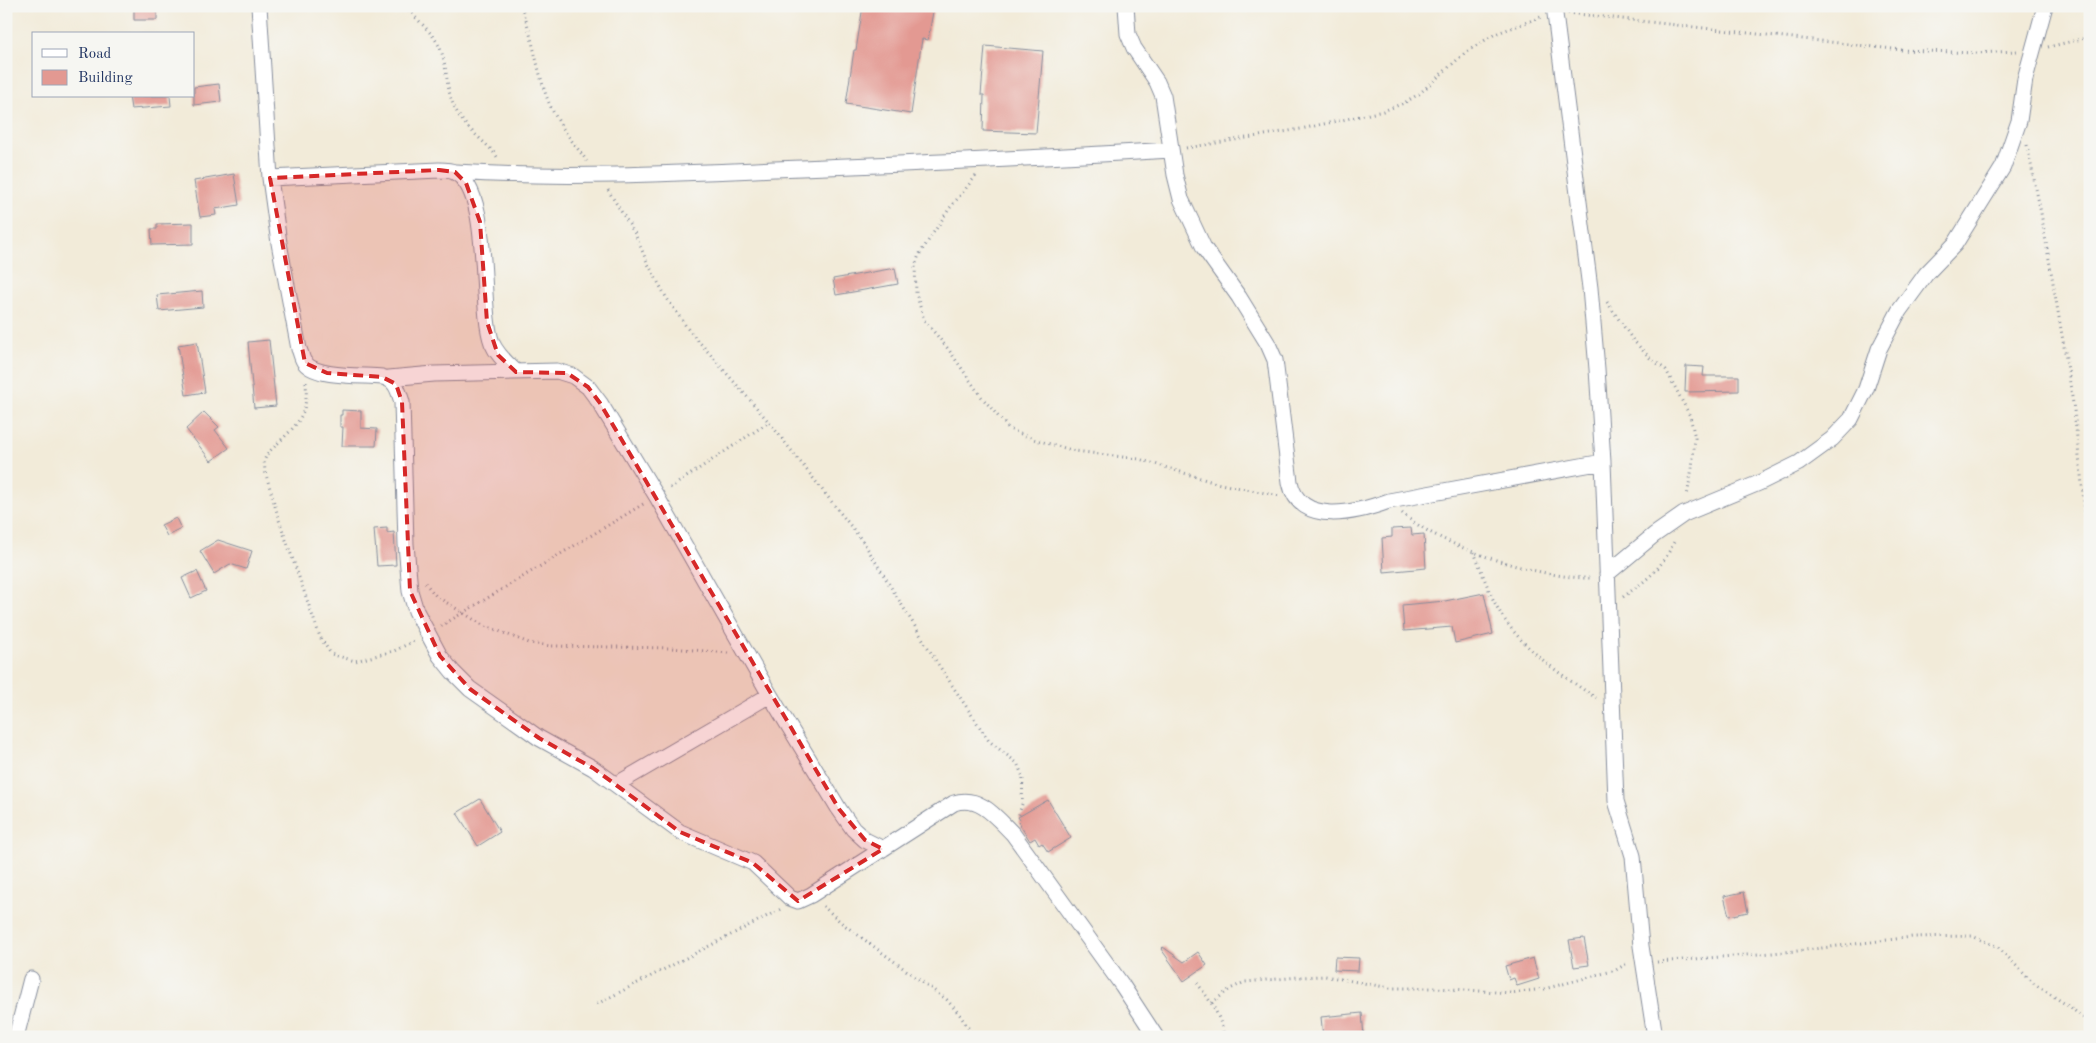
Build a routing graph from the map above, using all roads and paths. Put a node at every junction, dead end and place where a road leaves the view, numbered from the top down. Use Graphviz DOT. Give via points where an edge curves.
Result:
graph roads {
  1 [pos="259,6"];
  2 [pos="406,6"];
  3 [pos="521,6"];
  4 [pos="1126,6"];
  5 [pos="2045,6"];
  6 [pos="1554,9"];
  7 [pos="2090,37"];
  8 [pos="2032,50"];
  9 [pos="2018,121"];
  10 [pos="1171,150"];
  11 [pos="989,160"];
  12 [pos="455,172"];
  13 [pos="508,176"];
  14 [pos="600,176"];
  15 [pos="270,178"];
  16 [pos="1605,300"];
  17 [pos="305,363"];
  18 [pos="516,372"];
  19 [pos="389,378"];
  20 [pos="769,422"];
  21 [pos="1603,462"];
  22 [pos="656,497"];
  23 [pos="1295,497"];
  24 [pos="1389,501"];
  25 [pos="1684,514"];
  26 [pos="2086,522"];
  27 [pos="1676,539"];
  28 [pos="1474,552"];
  29 [pos="1607,574"];
  30 [pos="423,579"];
  31 [pos="1608,607"];
  32 [pos="463,612"];
  33 [pos="430,634"];
  34 [pos="746,654"];
  35 [pos="770,695"];
  36 [pos="1611,708"];
  37 [pos="617,784"];
  38 [pos="1013,834"];
  39 [pos="883,849"];
  40 [pos="804,898"];
  41 [pos="1641,946"];
  42 [pos="1644,963"];
  43 [pos="30,979"];
  44 [pos="1196,983"];
  45 [pos="1212,1003"];
  46 [pos="597,1004"];
  47 [pos="2090,1023"];
  48 [pos="16,1037"];
  49 [pos="974,1037"];
  50 [pos="1156,1037"];
  51 [pos="1224,1037"];
  52 [pos="1655,1037"];
  1 -- 15 [label="street"];
  2 -- 13 [label="path" via="440,48 449,94 460,118 476,138 495,153"];
  3 -- 14 [label="path" via="538,70 557,120"];
  4 -- 10 [label="street" via="1128,34 1164,96"];
  5 -- 8 [label="street"];
  6 -- 8 [label="path" via="1902,50 1976,53"];
  6 -- 10 [label="path" via="1495,34 1466,52 1419,94 1404,103 1301,128"];
  6 -- 21 [label="street" via="1590,288"];
  7 -- 8 [label="path"];
  8 -- 9 [label="street"];
  9 -- 25 [label="street" via="2003,166 1979,206 1954,244 1926,274 1899,312 1879,349 1866,389 1851,419 1832,439 1799,463"];
  9 -- 26 [label="path" via="2026,140 2053,277 2074,410"];
  10 -- 11 [label="street"];
  10 -- 23 [label="street" via="1182,199 1204,248 1239,297 1275,360 1290,482"];
  11 -- 14 [label="street"];
  11 -- 23 [label="path" via="926,242 914,266 914,279 924,320 1009,428 1075,451 1139,459 1216,483"];
  12 -- 13 [label="street"];
  12 -- 15 [label="street" via="439,170"];
  12 -- 18 [label="street" via="466,183 475,200 480,222 487,322 492,342 498,355"];
  13 -- 14 [label="street"];
  14 -- 20 [label="path" via="635,234 666,297 716,363"];
  15 -- 17 [label="street" via="299,349"];
  16 -- 25 [label="path" via="1633,340 1666,370 1690,416 1695,438"];
  17 -- 19 [label="street" via="327,373"];
  17 -- 33 [label="path" via="307,394 303,415 264,461 279,520 320,637 331,654 355,661 394,651"];
  18 -- 19 [label="street"];
  18 -- 22 [label="street" via="567,373 588,387"];
  19 -- 33 [label="street" via="396,384 402,402 410,591 416,611"];
  20 -- 22 [label="path"];
  20 -- 38 [label="path" via="864,543 989,741 1010,756 1022,770 1022,804"];
  21 -- 24 [label="street"];
  21 -- 29 [label="street"];
  22 -- 32 [label="path"];
  22 -- 34 [label="street"];
  23 -- 24 [label="street" via="1308,508 1327,512 1360,510"];
  24 -- 28 [label="path" via="1413,523"];
  25 -- 29 [label="street"];
  27 -- 31 [label="path" via="1666,559 1651,577"];
  28 -- 29 [label="path" via="1562,575 1596,578"];
  28 -- 36 [label="path" via="1496,606 1514,633 1537,655"];
  29 -- 31 [label="street"];
  30 -- 32 [label="path" via="436,596"];
  31 -- 36 [label="street"];
  32 -- 33 [label="path"];
  32 -- 34 [label="path" via="492,629 530,643"];
  33 -- 37 [label="street" via="440,656 470,689 539,738"];
  34 -- 35 [label="street"];
  35 -- 37 [label="street"];
  35 -- 39 [label="street" via="853,829 864,840"];
  36 -- 41 [label="street" via="1616,801 1633,856"];
  37 -- 40 [label="street" via="680,832 753,863 790,898"];
  38 -- 39 [label="street" via="993,814 965,799 932,816"];
  38 -- 50 [label="street" via="1122,984"];
  39 -- 40 [label="street"];
  40 -- 46 [label="path"];
  40 -- 49 [label="path" via="947,1000"];
  41 -- 42 [label="street"];
  41 -- 45 [label="path" via="1633,959 1616,970 1528,991 1390,988 1325,976 1245,982"];
  42 -- 47 [label="path" via="1823,949 1912,937 1972,936 1998,947 2033,983"];
  42 -- 52 [label="street"];
  43 -- 48 [label="street"];
  44 -- 45 [label="path"];
  45 -- 51 [label="path"];
}
